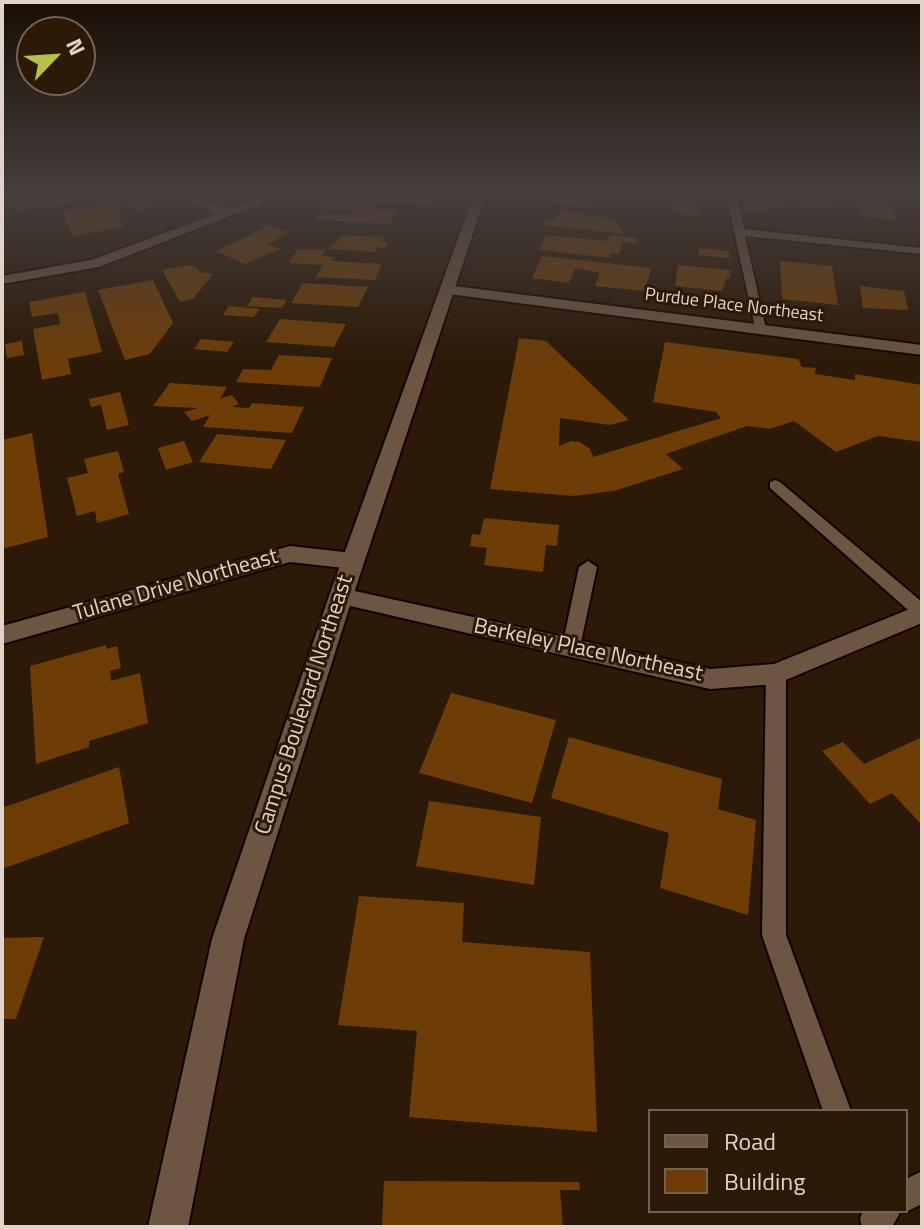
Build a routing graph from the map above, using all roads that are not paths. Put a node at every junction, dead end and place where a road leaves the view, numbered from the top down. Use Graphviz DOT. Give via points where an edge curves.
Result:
graph roads {
  1 [pos="128,251"];
  2 [pos="460,251"];
  3 [pos="743,251"];
  4 [pos="2,280"];
  5 [pos="446,290"];
  6 [pos="760,329"];
  7 [pos="922,350"];
  8 [pos="775,485"];
  9 [pos="353,561"];
  10 [pos="588,567"];
  11 [pos="341,596"];
  12 [pos="922,612"];
  13 [pos="2,635"];
  14 [pos="571,647"];
  15 [pos="776,674"];
  16 [pos="836,1109"];
  17 [pos="168,1227"];
  1 -- 4 [label="street" via="94,264"];
  2 -- 5 [label="street, Campus Boulevard Northeast"];
  3 -- 6 [label="lane"];
  5 -- 6 [label="street, Purdue Place Northeast"];
  5 -- 9 [label="street, Campus Boulevard Northeast"];
  6 -- 7 [label="street, Purdue Place Northeast"];
  8 -- 12 [label="lane"];
  9 -- 11 [label="street, Campus Boulevard Northeast"];
  9 -- 13 [label="street, Tulane Drive Northeast" via="290,554"];
  10 -- 14 [label="lane"];
  11 -- 14 [label="street, Berkeley Place Northeast"];
  11 -- 17 [label="street, Campus Boulevard Northeast" via="228,939"];
  12 -- 15 [label="street, Berkeley Place Northeast"];
  14 -- 15 [label="street, Berkeley Place Northeast" via="710,679"];
  15 -- 16 [label="lane" via="774,935"];
}
